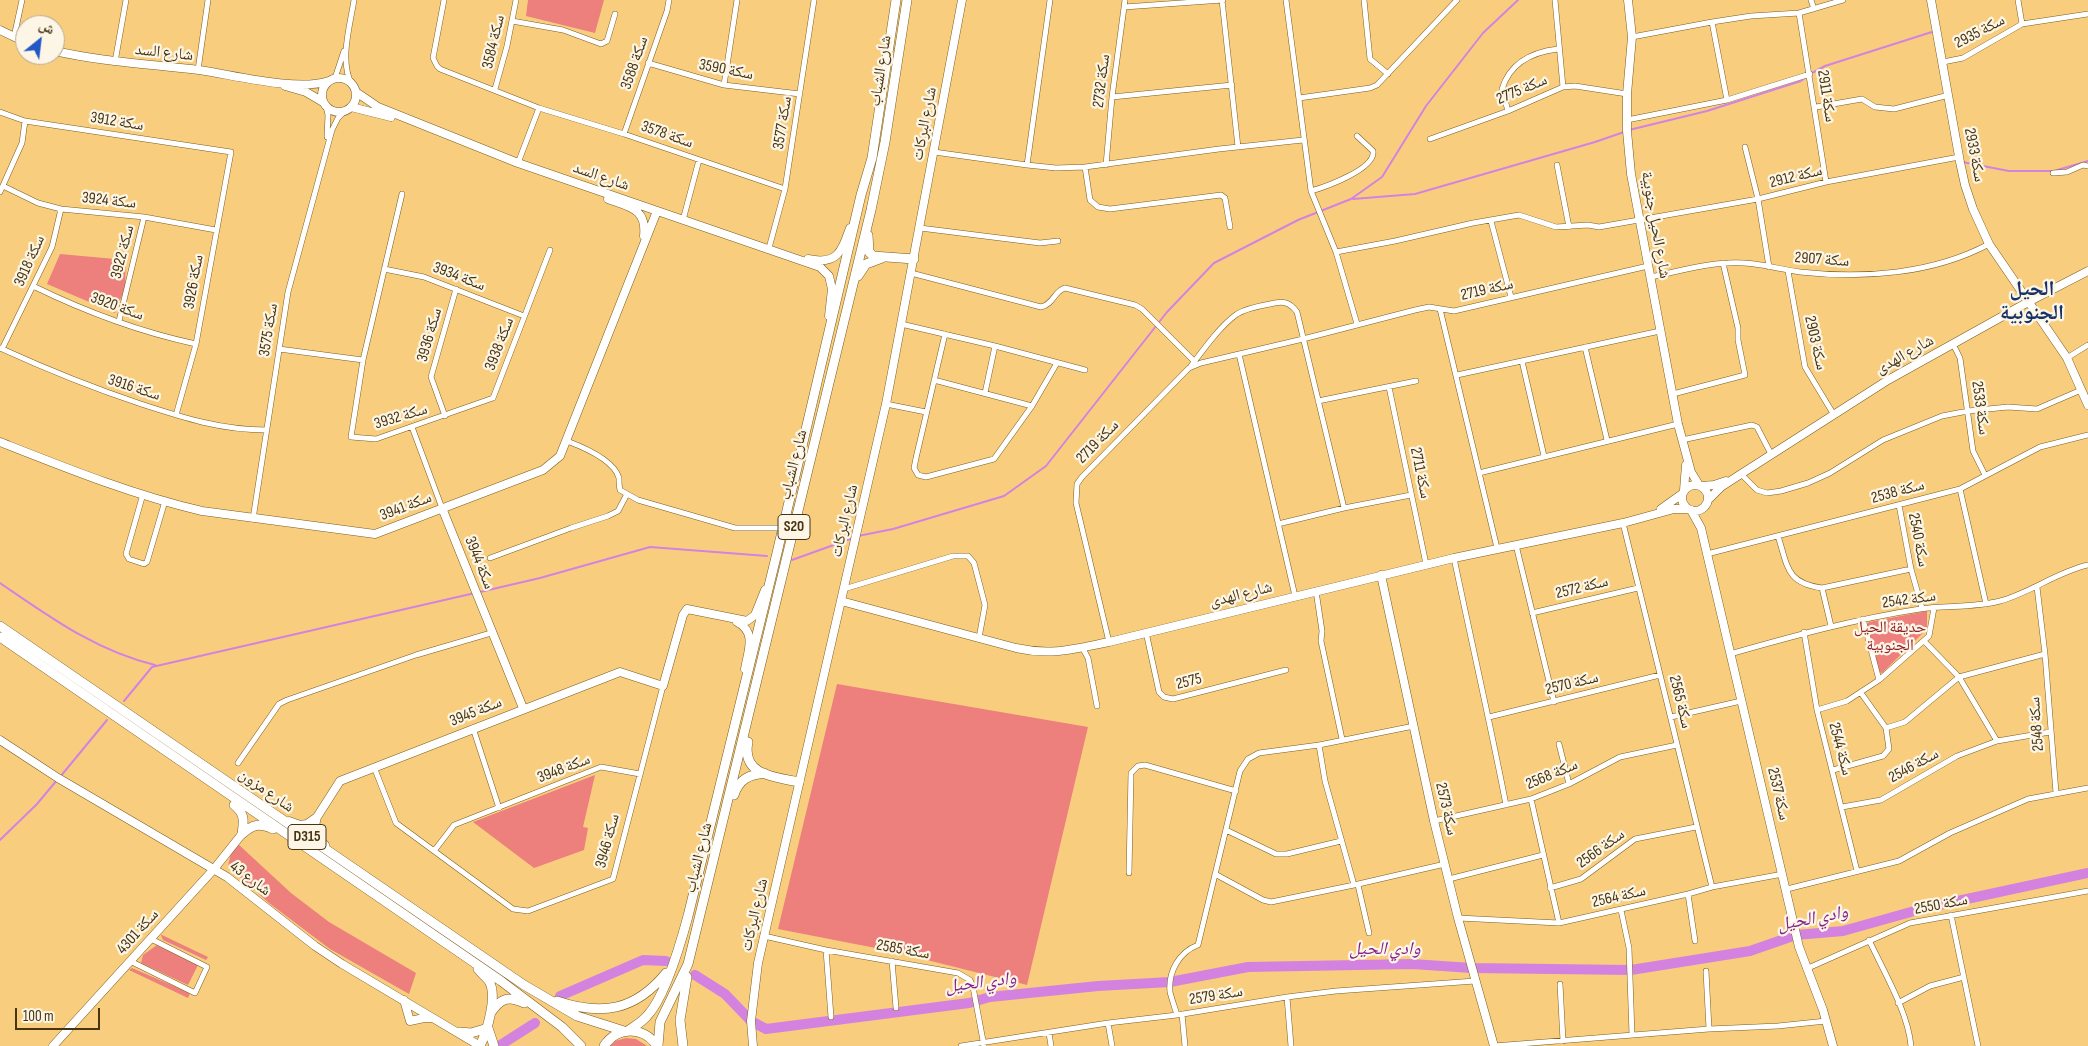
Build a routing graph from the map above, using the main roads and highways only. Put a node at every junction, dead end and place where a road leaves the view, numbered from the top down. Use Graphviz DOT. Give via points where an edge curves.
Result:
graph roads {
  1 [pos="896,0"];
  2 [pos="907,0"];
  3 [pos="871,210"];
  4 [pos="887,257"];
  5 [pos="914,259"];
  6 [pos="850,298"];
  7 [pos="773,614"];
  8 [pos="0,626"];
  9 [pos="0,637"];
  10 [pos="194,770"];
  11 [pos="764,773"];
  12 [pos="799,782"];
  13 [pos="289,835"];
  14 [pos="706,894"];
  15 [pos="457,951"];
  16 [pos="674,963"];
  17 [pos="688,964"];
  18 [pos="524,985"];
  19 [pos="490,1014"];
  20 [pos="562,1027"];
  21 [pos="488,1028"];
  22 [pos="626,1031"];
  23 [pos="458,1032"];
  24 [pos="480,1046"];
  25 [pos="494,1046"];
  26 [pos="581,1046"];
  27 [pos="604,1046"];
  28 [pos="658,1046"];
  29 [pos="683,1046"];
  1 -- 16 [label="main road, شارع الشباب / S20" via="872,158"];
  2 -- 3 [label="main road, شارع الشباب / S20"];
  3 -- 4 [label="main road" via="869,252 873,256"];
  3 -- 6 [label="main road, شارع الشباب / S20"];
  4 -- 5 [label="main road"];
  4 -- 6 [label="main road" via="866,264"];
  6 -- 7 [label="main road, شارع الشباب / S20"];
  7 -- 11 [label="main road" via="746,751 751,767"];
  7 -- 14 [label="main road, شارع الشباب / S20"];
  8 -- 18 [label="main road, شارع مزون / D315"];
  9 -- 10 [label="main road, شارع مزون / D315"];
  10 -- 13 [label="main road, شارع مزون / D315"];
  10 -- 13 [label="main road" via="242,811 242,834 250,827 263,825"];
  11 -- 12 [label="main road"];
  11 -- 14 [label="main road" via="749,775 735,790"];
  13 -- 15 [label="main road, شارع مزون / D315"];
  14 -- 17 [label="main road, شارع الشباب / S20"];
  15 -- 19 [label="main road" via="489,980"];
  15 -- 20 [label="main road, شارع مزون / D315"];
  16 -- 18 [label="main road" via="655,986 620,1006 591,1010 575,1007"];
  16 -- 22 [label="main road, شارع الشباب / S20" via="654,1007 642,1021"];
  17 -- 28 [label="main road, شارع الشباب / S20" via="660,1022"];
  17 -- 29 [label="main road" via="680,1020"];
  18 -- 22 [label="main road, شارع مزون / D315" via="577,1016"];
  19 -- 20 [label="main road" via="498,1002 517,1000"];
  19 -- 21 [label="main road"];
  20 -- 26 [label="main road, شارع مزون / D315"];
  21 -- 23 [label="main road" via="471,1033"];
  21 -- 24 [label="main road"];
  21 -- 25 [label="main road"];
  22 -- 27 [label="main road, S20" via="615,1034"];
  22 -- 28 [label="main road, S20" via="643,1033"];
}
